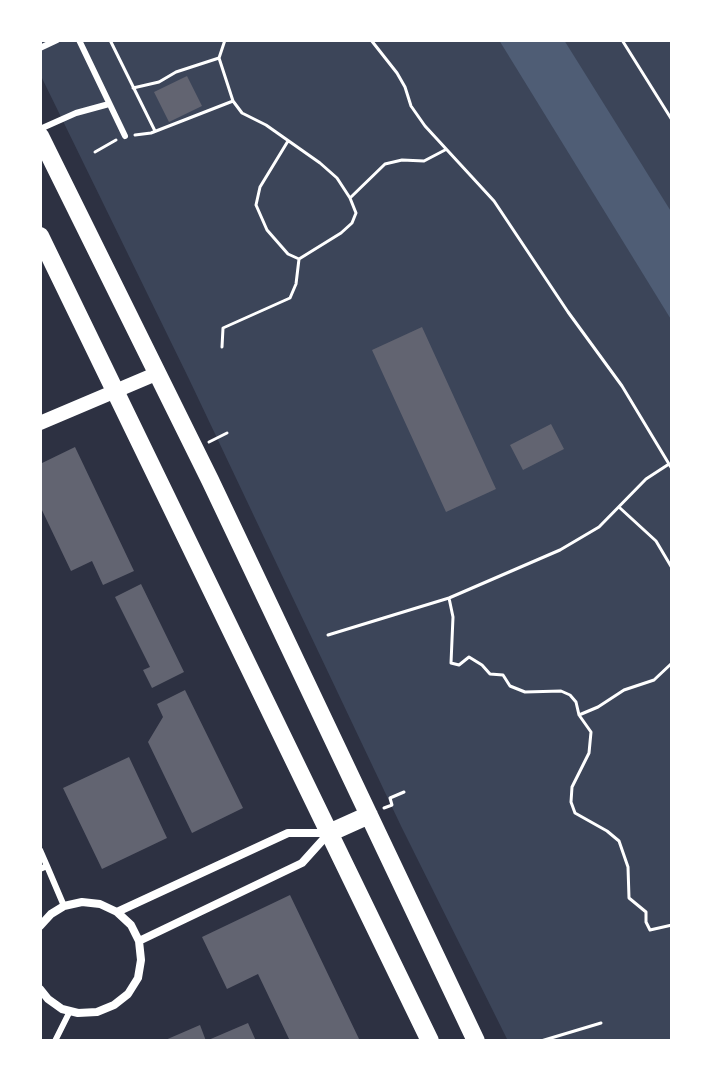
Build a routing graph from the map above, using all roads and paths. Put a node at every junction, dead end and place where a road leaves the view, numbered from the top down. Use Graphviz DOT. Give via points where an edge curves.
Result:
graph roads {
  1 [pos="57,40"];
  2 [pos="79,40"];
  3 [pos="110,40"];
  4 [pos="225,40"];
  5 [pos="371,40"];
  6 [pos="622,40"];
  7 [pos="40,48"];
  8 [pos="219,58"];
  9 [pos="132,88"];
  10 [pos="233,101"];
  11 [pos="109,104"];
  12 [pos="672,120"];
  13 [pos="40,129"];
  14 [pos="155,131"];
  15 [pos="40,136"];
  16 [pos="125,136"];
  17 [pos="288,141"];
  18 [pos="445,150"];
  19 [pos="95,152"];
  20 [pos="350,198"];
  21 [pos="40,236"];
  22 [pos="299,259"];
  23 [pos="222,347"];
  24 [pos="158,373"];
  25 [pos="115,392"];
  26 [pos="40,423"];
  27 [pos="669,464"];
  28 [pos="672,469"];
  29 [pos="620,508"];
  30 [pos="672,568"];
  31 [pos="449,598"];
  32 [pos="328,635"];
  33 [pos="672,663"];
  34 [pos="579,715"];
  35 [pos="404,792"];
  36 [pos="369,815"];
  37 [pos="329,833"];
  38 [pos="40,850"];
  39 [pos="43,867"];
  40 [pos="64,906"];
  41 [pos="117,912"];
  42 [pos="672,925"];
  43 [pos="40,926"];
  44 [pos="139,941"];
  45 [pos="40,989"];
  46 [pos="70,1011"];
  47 [pos="601,1023"];
  48 [pos="55,1041"];
  49 [pos="430,1041"];
  50 [pos="476,1041"];
  51 [pos="541,1041"];
  1 -- 7 [label="lane"];
  2 -- 11 [label="lane"];
  3 -- 9 [label="path"];
  4 -- 8 [label="path"];
  5 -- 18 [label="path"];
  6 -- 12 [label="path"];
  8 -- 9 [label="path"];
  8 -- 10 [label="path"];
  9 -- 14 [label="path"];
  10 -- 14 [label="path"];
  10 -- 17 [label="path" via="242,113"];
  11 -- 13 [label="lane"];
  11 -- 16 [label="lane"];
  14 -- 16 [label="path"];
  15 -- 24 [label="main road"];
  16 -- 19 [label="path"];
  17 -- 20 [label="path" via="329,170"];
  17 -- 22 [label="path" via="260,187 256,205 267,230"];
  18 -- 20 [label="path" via="424,161 385,164"];
  18 -- 27 [label="path" via="494,201 622,386"];
  20 -- 22 [label="path" via="356,213 352,223"];
  21 -- 25 [label="main road"];
  22 -- 23 [label="path" via="290,298 223,328"];
  24 -- 25 [label="street"];
  24 -- 36 [label="main road"];
  25 -- 26 [label="street"];
  25 -- 37 [label="main road"];
  27 -- 28 [label="path"];
  27 -- 29 [label="path" via="646,479"];
  29 -- 30 [label="path" via="656,541"];
  29 -- 31 [label="path" via="560,550"];
  31 -- 32 [label="path"];
  31 -- 34 [label="path" via="451,663 459,665 469,657 525,692 561,691 576,702"];
  33 -- 34 [label="path" via="654,680"];
  34 -- 42 [label="path" via="591,732 589,753 572,787 575,813 619,841 628,867 629,898 646,912 650,930"];
  35 -- 36 [label="path" via="390,798 392,805"];
  36 -- 37 [label="main road"];
  36 -- 50 [label="main road"];
  37 -- 41 [label="street" via="288,833"];
  37 -- 44 [label="street" via="302,863"];
  37 -- 49 [label="main road"];
  38 -- 39 [label="lane"];
  39 -- 40 [label="lane"];
  40 -- 41 [label="street" via="100,904"];
  40 -- 43 [label="street"];
  41 -- 44 [label="street"];
  44 -- 46 [label="street" via="138,978 128,994 97,1012"];
  45 -- 46 [label="street"];
  46 -- 48 [label="lane"];
  47 -- 51 [label="path"];
}
